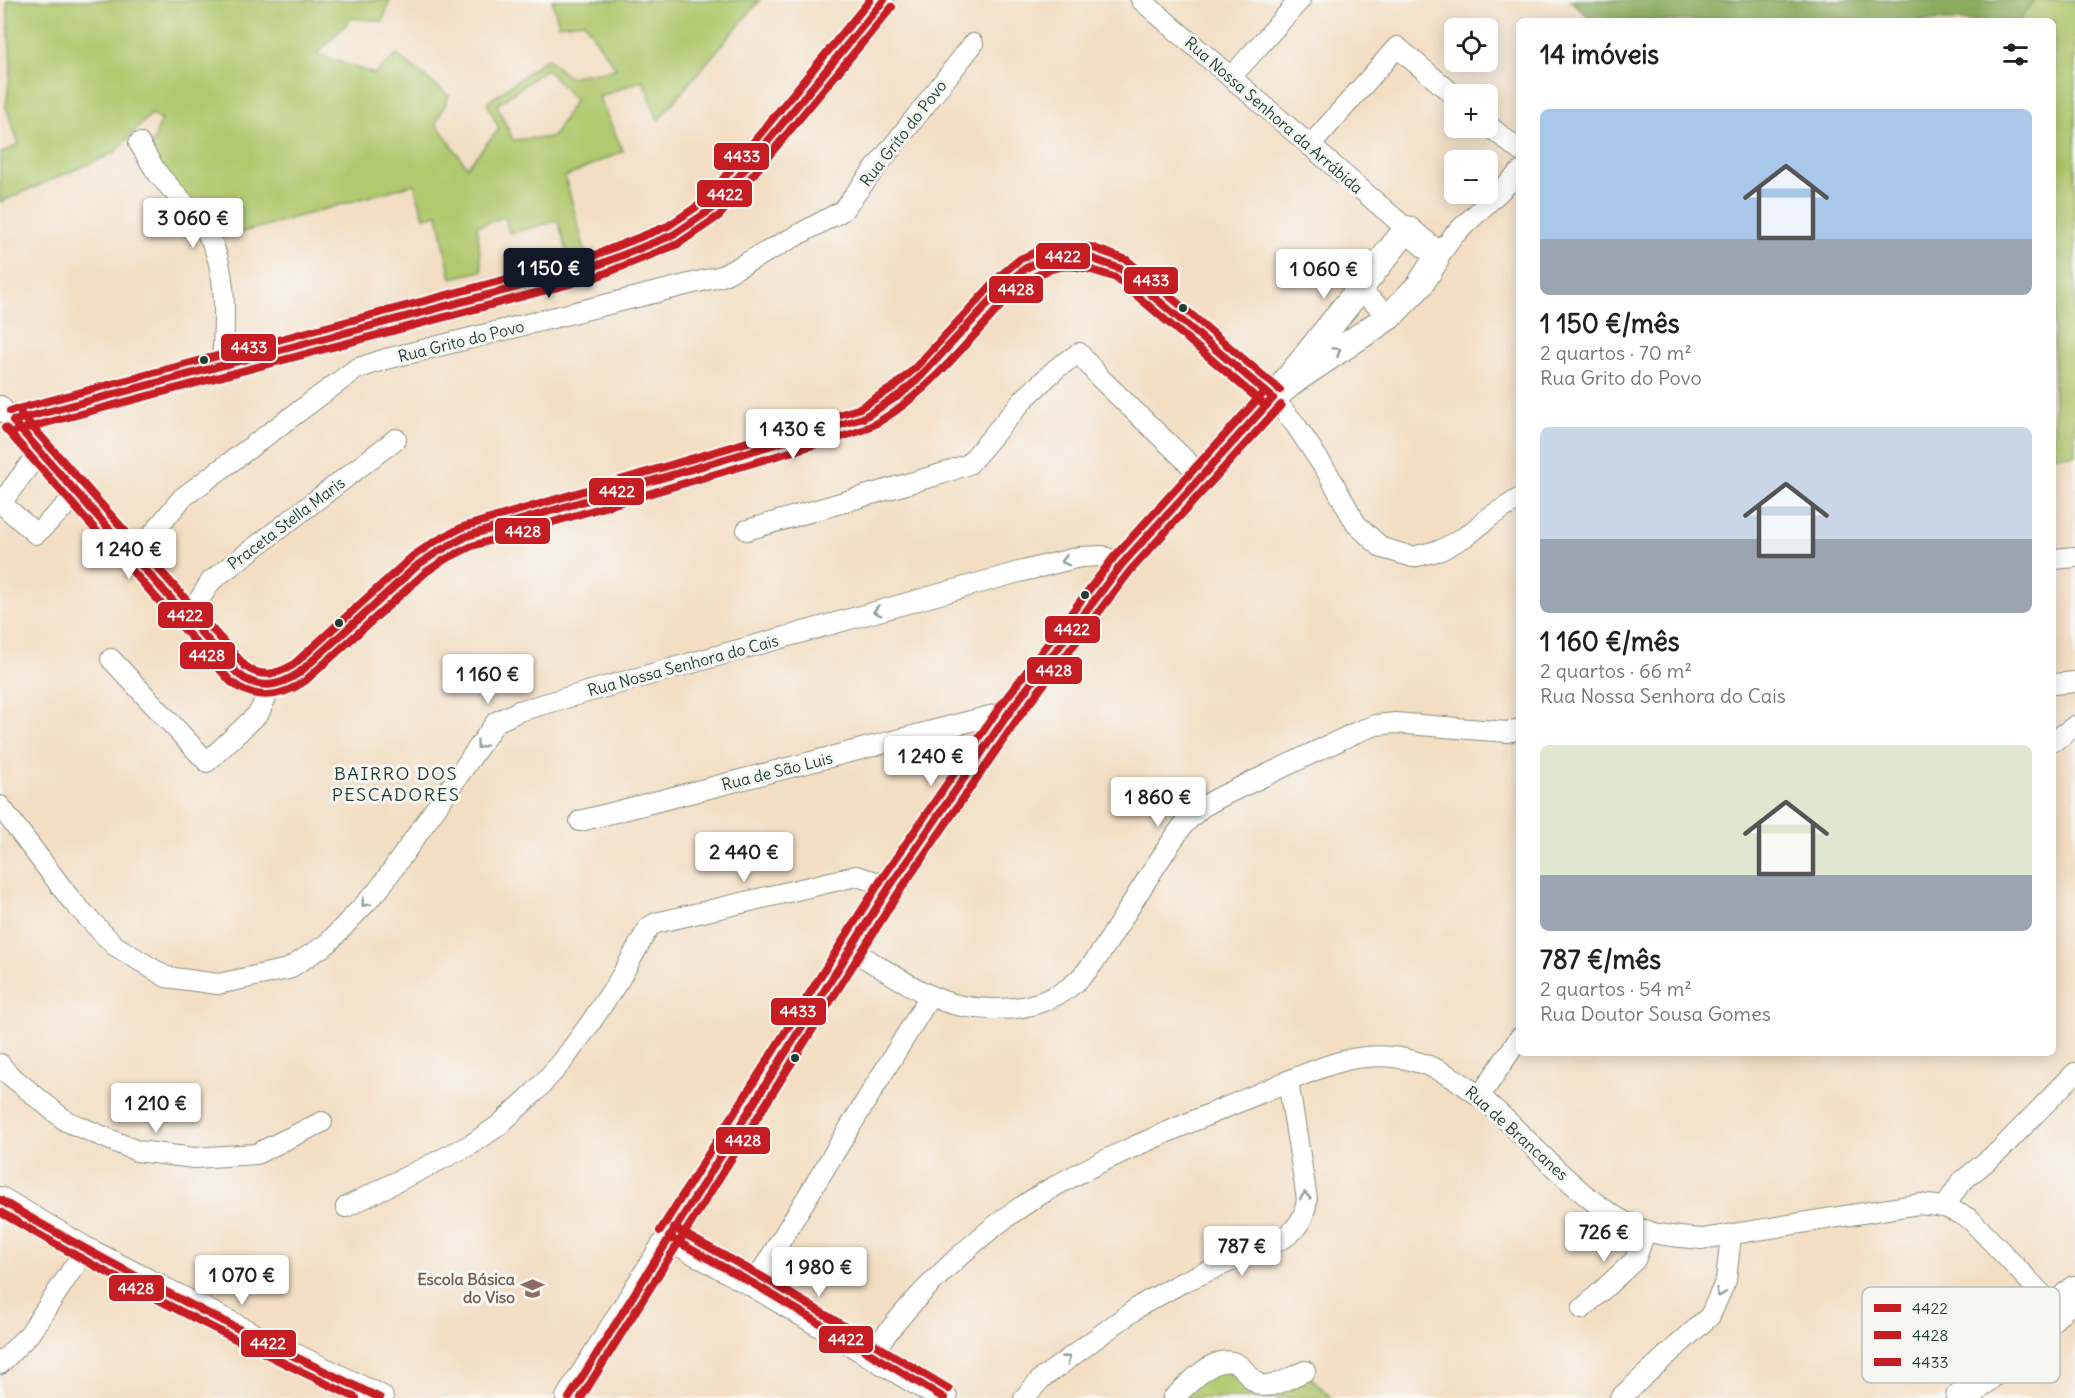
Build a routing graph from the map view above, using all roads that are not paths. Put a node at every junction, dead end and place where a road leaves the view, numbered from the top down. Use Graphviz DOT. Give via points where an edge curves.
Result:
graph roads {
  1 [pos="884,0"];
  2 [pos="1141,0"];
  3 [pos="1300,0"];
  4 [pos="973,44"];
  5 [pos="1231,77"];
  6 [pos="1444,87"];
  7 [pos="1498,133"];
  8 [pos="139,143"];
  9 [pos="1310,146"];
  10 [pos="1516,148"];
  11 [pos="1516,176"];
  12 [pos="1422,244"];
  13 [pos="1365,284"];
  14 [pos="1390,316"];
  15 [pos="222,367"];
  16 [pos="1273,398"];
  17 [pos="0,406"];
  18 [pos="13,421"];
  19 [pos="396,439"];
  20 [pos="40,451"];
  21 [pos="1203,477"];
  22 [pos="78,494"];
  23 [pos="1516,500"];
  24 [pos="747,530"];
  25 [pos="134,557"];
  26 [pos="2075,557"];
  27 [pos="2056,559"];
  28 [pos="1122,564"];
  29 [pos="188,618"];
  30 [pos="111,659"];
  31 [pos="272,686"];
  32 [pos="1010,711"];
  33 [pos="2075,726"];
  34 [pos="1516,730"];
  35 [pos="2056,740"];
  36 [pos="0,807"];
  37 [pos="580,821"];
  38 [pos="890,885"];
  39 [pos="850,949"];
  40 [pos="930,996"];
  41 [pos="1516,1043"];
  42 [pos="0,1064"];
  43 [pos="2075,1073"];
  44 [pos="1288,1081"];
  45 [pos="1480,1096"];
  46 [pos="322,1122"];
  47 [pos="0,1200"];
  48 [pos="346,1207"];
  49 [pos="1945,1207"];
  50 [pos="1646,1230"];
  51 [pos="1731,1236"];
  52 [pos="669,1237"];
  53 [pos="85,1250"];
  54 [pos="754,1284"];
  55 [pos="2049,1287"];
  56 [pos="1582,1309"];
  57 [pos="871,1355"];
  58 [pos="0,1364"];
  59 [pos="1305,1371"];
  60 [pos="1978,1383"];
  61 [pos="380,1398"];
  62 [pos="569,1398"];
  63 [pos="944,1398"];
  64 [pos="1023,1398"];
  65 [pos="1173,1398"];
  66 [pos="1620,1398"];
  67 [pos="1962,1398"];
  1 -- 15 [label="street" via="712,209 673,235 593,267"];
  2 -- 5 [label="street, Rua Nossa Senhora da Arrábida"];
  3 -- 5 [label="street"];
  4 -- 25 [label="street, Rua Grito do Povo" via="842,211 722,276 356,369 182,498"];
  5 -- 9 [label="street, Rua Nossa Senhora da Arrábida"];
  6 -- 9 [label="street" via="1397,47"];
  7 -- 10 [label="street"];
  8 -- 15 [label="street" via="157,173 206,232 217,258 224,312"];
  9 -- 12 [label="street, Rua Nossa Senhora da Arrábida"];
  11 -- 12 [label="street" via="1454,236"];
  12 -- 13 [label="street"];
  12 -- 14 [label="street" via="1420,285"];
  13 -- 14 [label="street" via="1366,296"];
  13 -- 16 [label="street"];
  16 -- 14 [label="street, one-way"];
  15 -- 18 [label="street"];
  16 -- 21 [label="street"];
  16 -- 23 [label="street" via="1329,475 1356,525 1382,548 1413,557 1441,550"];
  16 -- 31 [label="street" via="1121,269 1088,257 1045,259 1008,282 921,376 863,418 455,542 418,564 299,673"];
  17 -- 18 [label="street"];
  18 -- 20 [label="street"];
  19 -- 29 [label="street, Praceta Stella Maris" via="212,580"];
  20 -- 22 [label="street"];
  20 -- 22 [label="street" via="1,503 36,534"];
  21 -- 24 [label="street" via="1079,353 1024,399 969,464"];
  21 -- 28 [label="street"];
  22 -- 25 [label="street"];
  25 -- 29 [label="street"];
  26 -- 27 [label="street"];
  28 -- 32 [label="street"];
  28 -- 36 [label="street, Rua Nossa Senhora do Cais, one-way" via="1102,556 1018,572 511,714 496,722 379,889 327,944 277,972 218,984 166,977 114,945 72,901"];
  29 -- 31 [label="street" via="245,681"];
  30 -- 31 [label="street" via="207,762 259,713"];
  32 -- 37 [label="street, Rua de São Luis"];
  32 -- 38 [label="street"];
  33 -- 35 [label="street"];
  34 -- 40 [label="street" via="1395,723 1357,732 1202,807 1170,843 1102,952 1064,991 1024,1007 1001,1009 981,1009"];
  38 -- 39 [label="street"];
  38 -- 48 [label="street" via="856,876 656,923 644,934 619,980 562,1062 498,1126 472,1144"];
  39 -- 40 [label="street"];
  39 -- 52 [label="street"];
  40 -- 54 [label="street"];
  41 -- 45 [label="street"];
  42 -- 46 [label="street" via="66,1121 137,1151 194,1158 256,1154"];
  43 -- 49 [label="street" via="2000,1150 1960,1183"];
  44 -- 45 [label="street, Rua de Brancanes" via="1358,1058 1390,1058 1419,1062 1449,1074"];
  44 -- 57 [label="street, Rua de Brancanes" via="1154,1139 1042,1194 952,1263 898,1319"];
  64 -- 44 [label="street, one-way" via="1041,1379 1141,1305 1295,1230 1306,1210 1306,1199"];
  45 -- 50 [label="street, Rua de Brancanes" via="1585,1196 1612,1215"];
  47 -- 53 [label="street"];
  49 -- 51 [label="street, Rua de Brancanes" via="1919,1204"];
  49 -- 55 [label="street, Rua de Brancanes" via="1970,1220"];
  50 -- 51 [label="street, Rua de Brancanes" via="1702,1239"];
  50 -- 56 [label="street" via="1635,1260"];
  51 -- 66 [label="street, one-way" via="1726,1280 1710,1316"];
  52 -- 54 [label="street"];
  52 -- 62 [label="street"];
  53 -- 58 [label="street" via="30,1333"];
  53 -- 61 [label="street"];
  54 -- 57 [label="street"];
  57 -- 63 [label="street"];
  59 -- 65 [label="street" via="1265,1386 1254,1381 1236,1362 1227,1360 1218,1362"];
  60 -- 67 [label="main road"];
}
